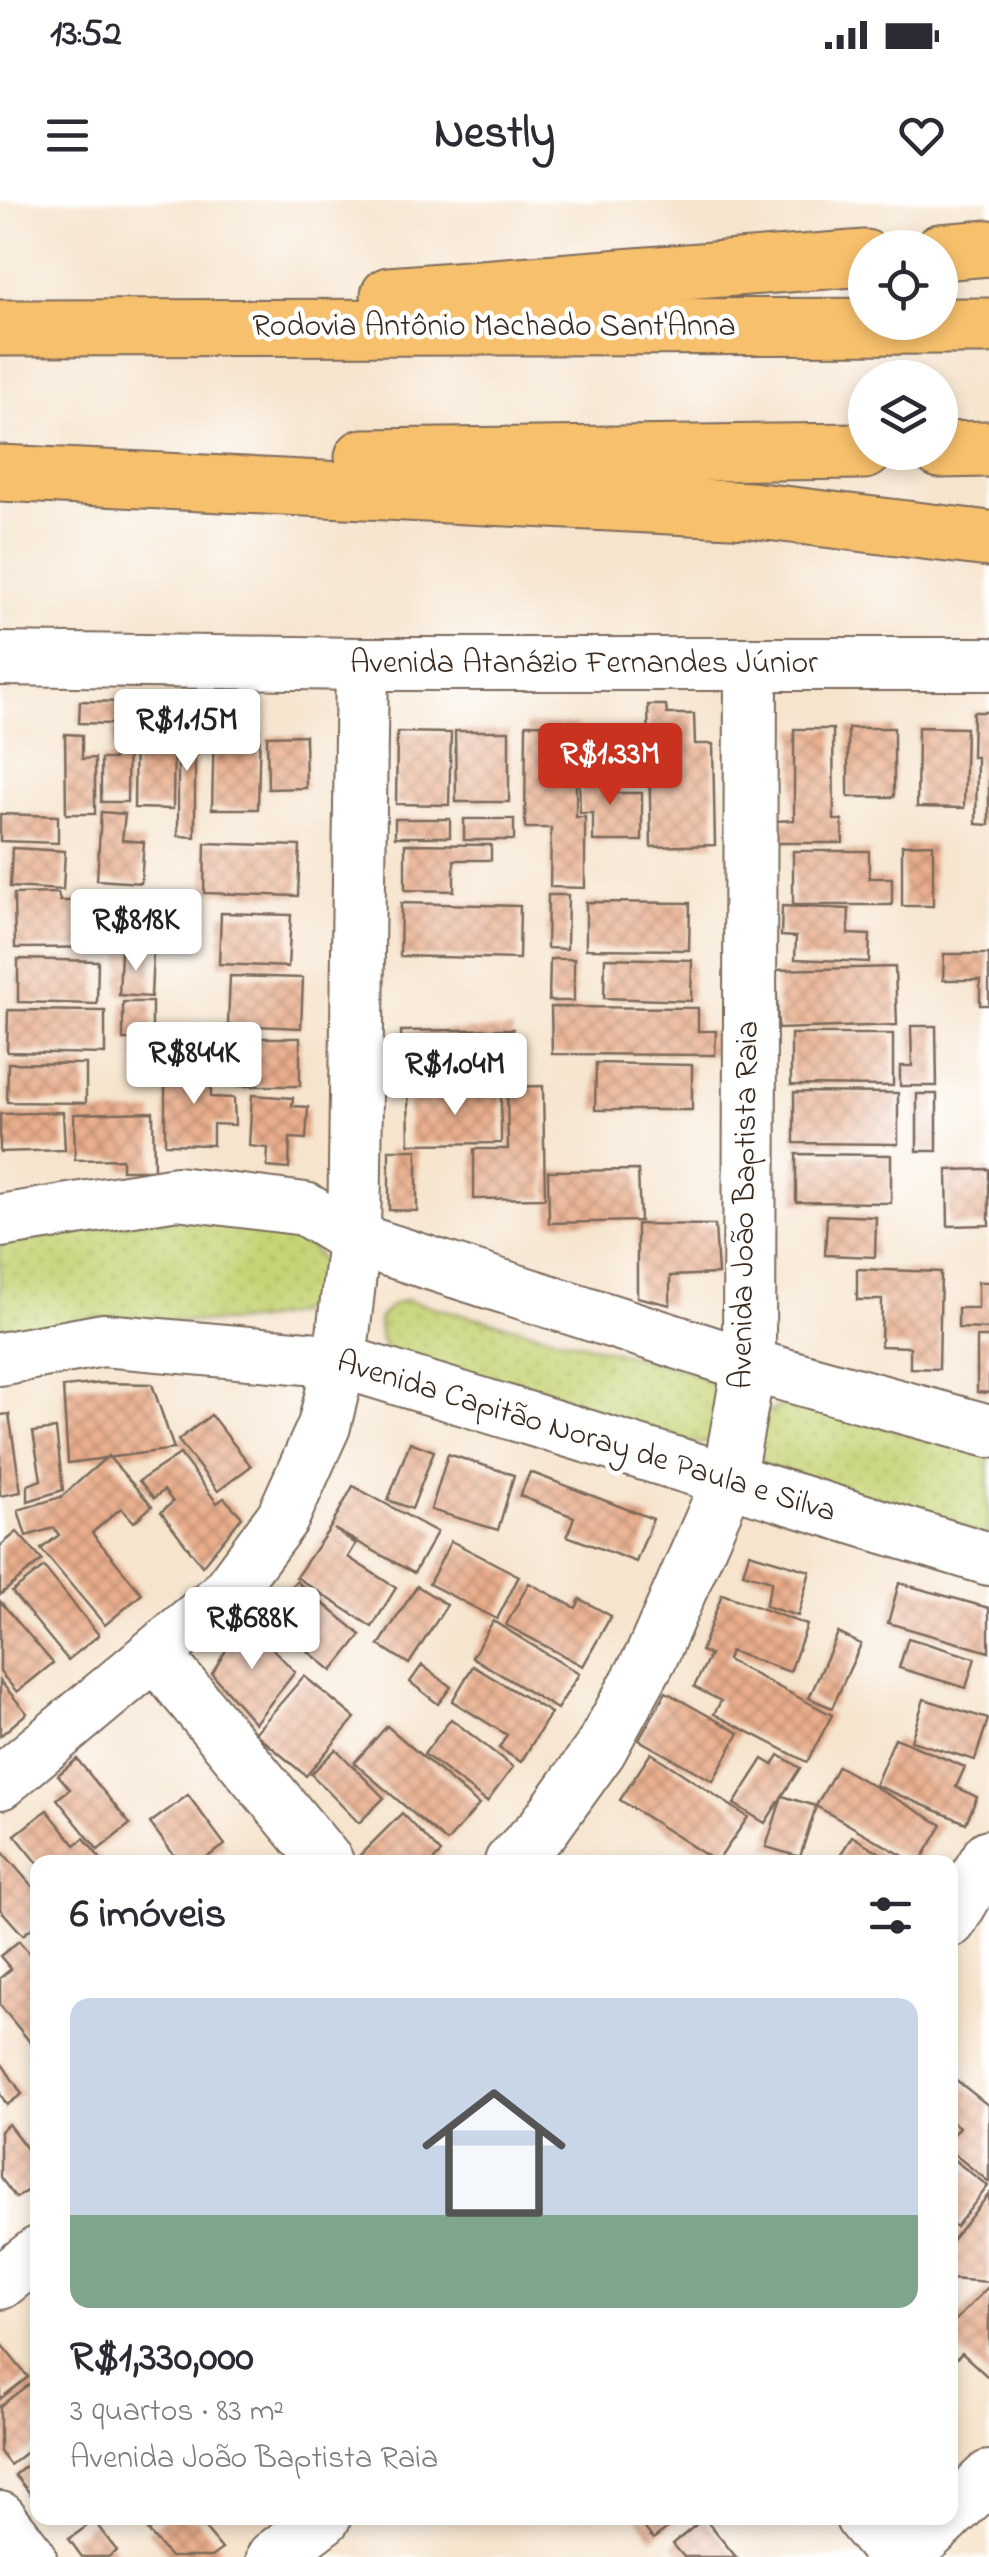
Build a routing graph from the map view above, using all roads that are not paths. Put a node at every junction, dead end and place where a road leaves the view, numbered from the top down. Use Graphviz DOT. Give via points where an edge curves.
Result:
graph roads {
  1 [pos="989,248"];
  2 [pos="958,251"];
  3 [pos="848,259"];
  4 [pos="0,315"];
  5 [pos="989,326"];
  6 [pos="0,328"];
  7 [pos="989,449"];
  8 [pos="848,450"];
  9 [pos="958,450"];
  10 [pos="0,462"];
  11 [pos="0,473"];
  12 [pos="989,539"];
  13 [pos="0,658"];
  14 [pos="362,664"];
  15 [pos="989,664"];
  16 [pos="751,665"];
  17 [pos="0,1220"];
  18 [pos="354,1239"];
  19 [pos="0,1359"];
  20 [pos="340,1361"];
  21 [pos="750,1364"];
  22 [pos="989,1432"];
  23 [pos="728,1481"];
  24 [pos="989,1558"];
  25 [pos="156,1655"];
  26 [pos="0,1782"];
  27 [pos="321,1855"];
  28 [pos="518,1855"];
  29 [pos="989,1856"];
  30 [pos="958,1908"];
  31 [pos="30,2259"];
  32 [pos="0,2283"];
  33 [pos="989,2477"];
  34 [pos="958,2506"];
  35 [pos="0,2518"];
  36 [pos="315,2525"];
  37 [pos="868,2525"];
  38 [pos="938,2525"];
  39 [pos="30,2557"];
  40 [pos="273,2557"];
  41 [pos="894,2557"];
  42 [pos="904,2557"];
  1 -- 2 [label="highway"];
  3 -- 4 [label="highway" via="338,298"];
  5 -- 6 [label="highway, Rodovia Antônio Machado Sant'Anna"];
  7 -- 9 [label="highway"];
  8 -- 10 [label="highway"];
  11 -- 12 [label="highway" via="751,510"];
  13 -- 14 [label="street, Avenida Atanázio Fernandes Júnior"];
  14 -- 16 [label="street, Avenida Atanázio Fernandes Júnior"];
  14 -- 18 [label="street"];
  15 -- 16 [label="street, Avenida Atanázio Fernandes Júnior"];
  16 -- 21 [label="street, Avenida João Baptista Raia"];
  17 -- 18 [label="street" via="177,1193 305,1209"];
  18 -- 20 [label="street"];
  18 -- 21 [label="street"];
  19 -- 20 [label="street, Avenida Capitão Noray de Paula e Silva" via="103,1340"];
  20 -- 23 [label="street, Avenida Capitão Noray de Paula e Silva"];
  20 -- 25 [label="street" via="324,1426 283,1517 225,1594"];
  21 -- 22 [label="street"];
  21 -- 23 [label="street, Avenida João Baptista Raia"];
  23 -- 24 [label="street, Avenida Capitão Noray de Paula e Silva"];
  23 -- 28 [label="street, Avenida João Baptista Raia" via="652,1655 600,1750"];
  25 -- 26 [label="street"];
  25 -- 27 [label="street"];
  29 -- 30 [label="street"];
  31 -- 32 [label="street"];
  33 -- 34 [label="street"];
  35 -- 39 [label="street"];
  36 -- 40 [label="street"];
  37 -- 41 [label="street"];
  38 -- 42 [label="street"];
}
